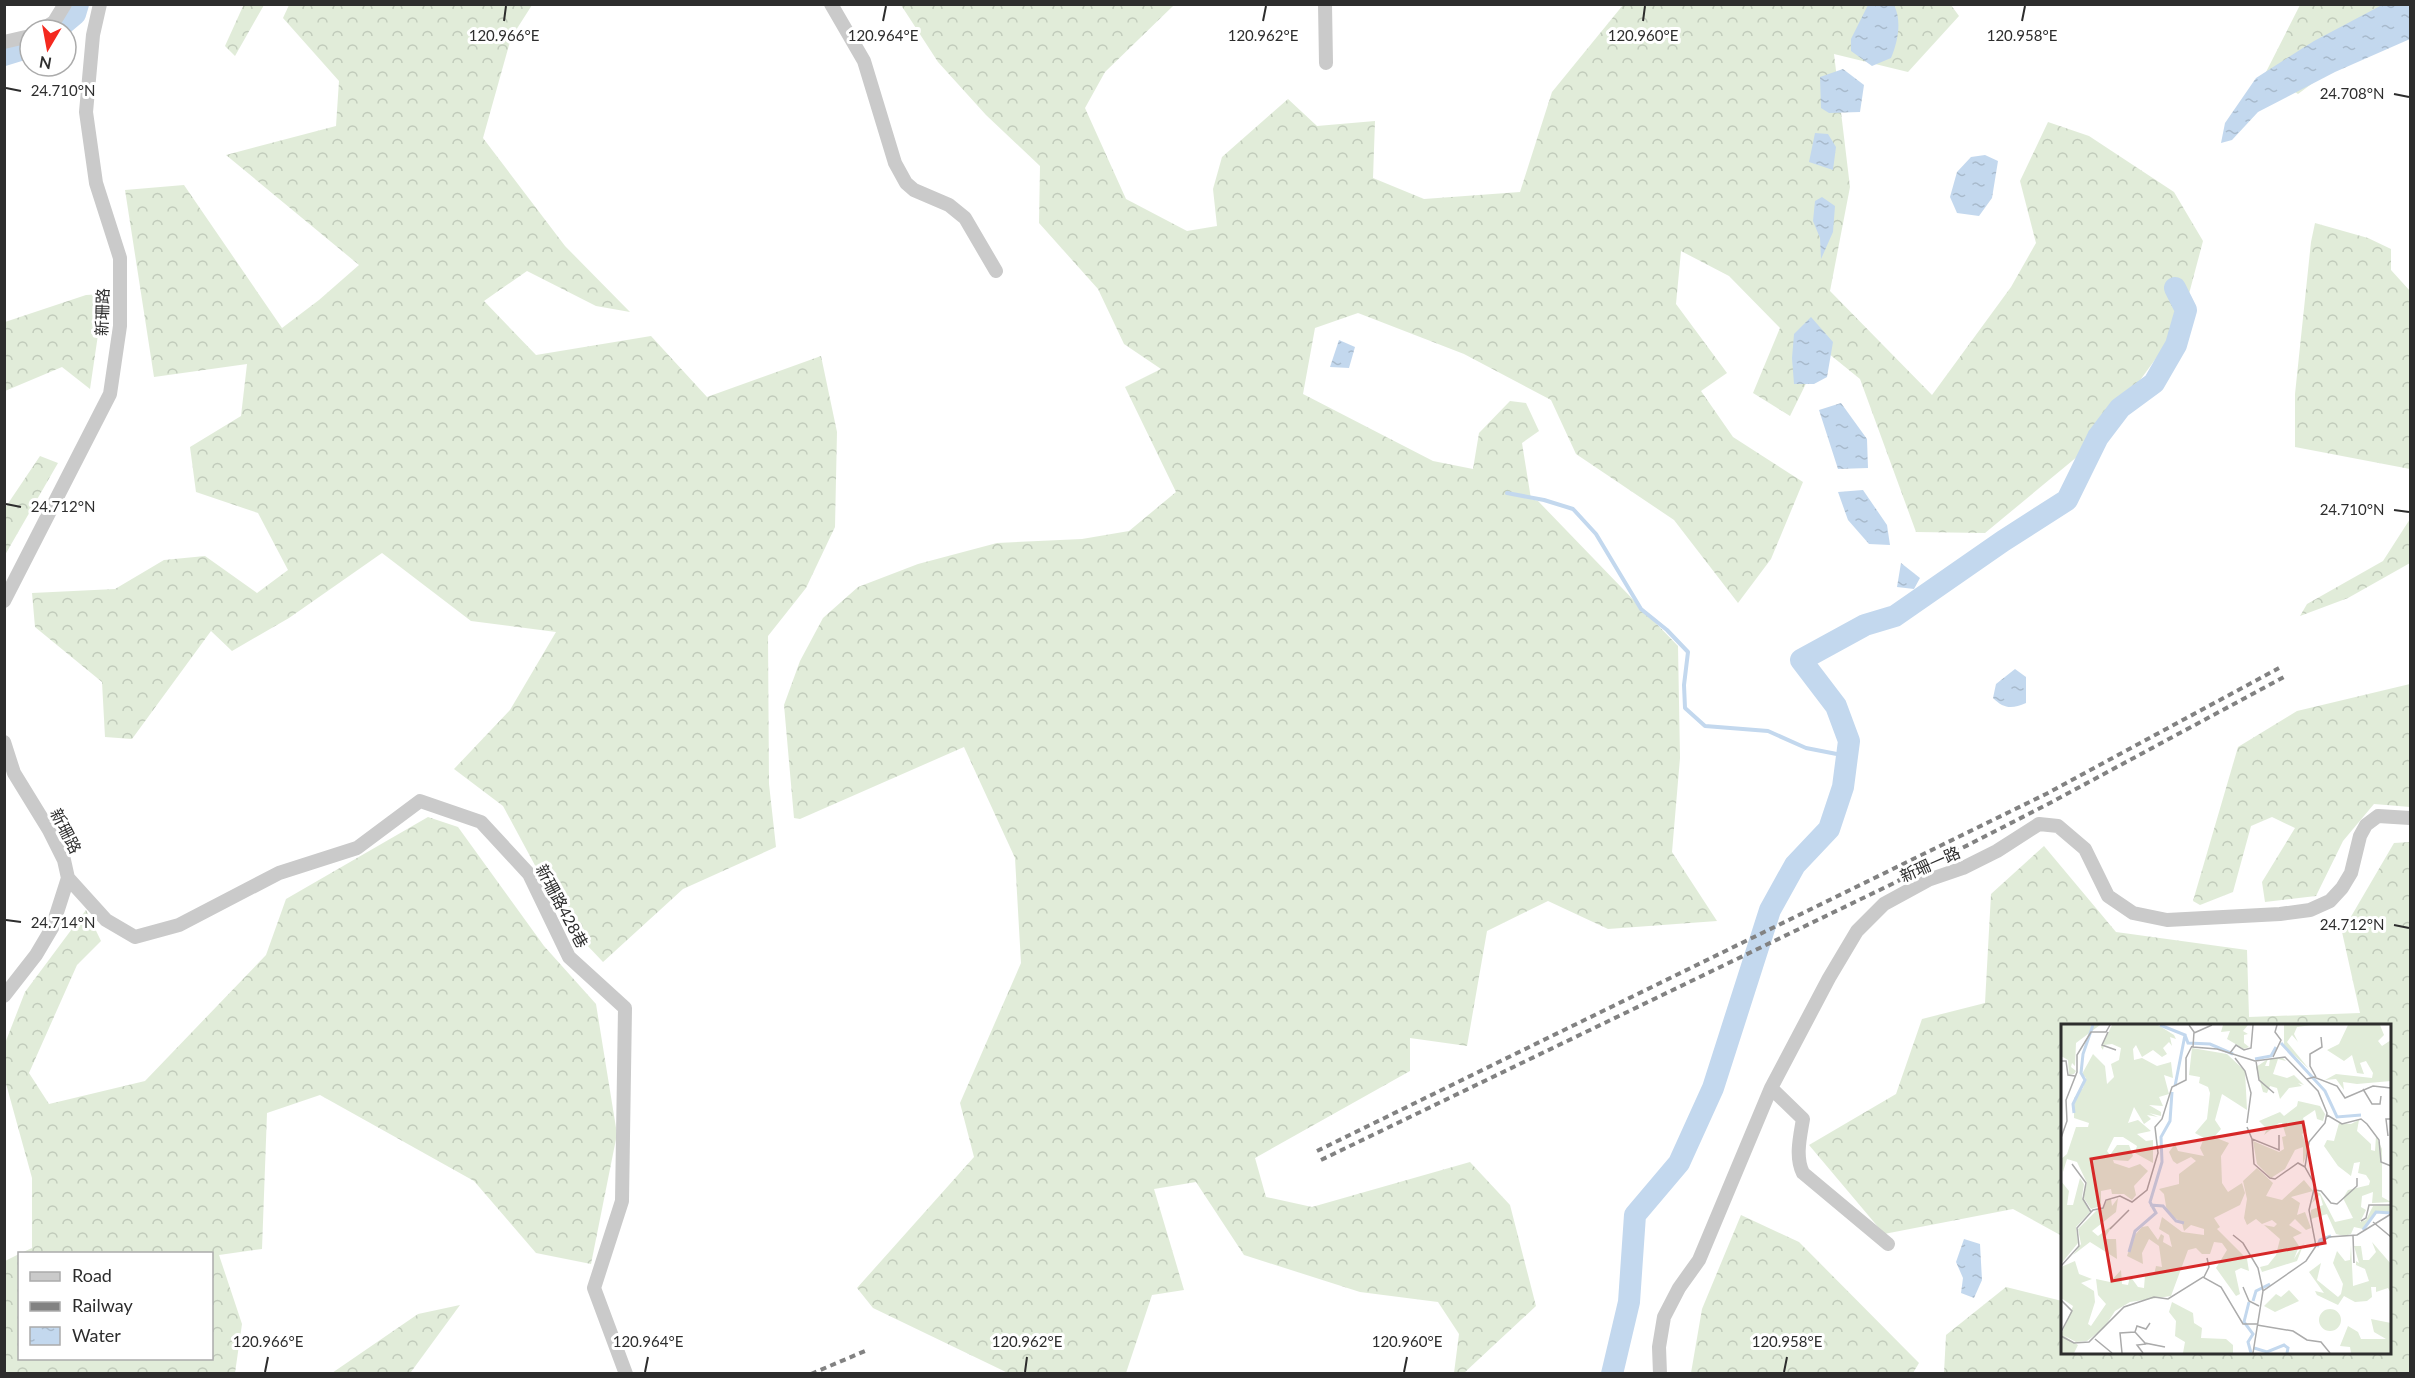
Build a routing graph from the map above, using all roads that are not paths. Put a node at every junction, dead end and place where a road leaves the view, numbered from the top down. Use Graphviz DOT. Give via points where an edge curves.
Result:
graph roads {
  1 [pos="65,4"];
  2 [pos="100,4"];
  3 [pos="831,4"];
  4 [pos="1325,4"];
  5 [pos="56,18"];
  6 [pos="1326,63"];
  7 [pos="996,271"];
  8 [pos="4,601"];
  9 [pos="4,742"];
  10 [pos="2410,818"];
  11 [pos="68,878"];
  12 [pos="4,996"];
  13 [pos="1772,1088"];
  14 [pos="1888,1244"];
  15 [pos="626,1374"];
  16 [pos="1660,1374"];
  1 -- 5 [label="street"];
  2 -- 8 [label="street, 新珊路" via="86,112 96,183 120,258 120,326 110,394"];
  3 -- 7 [label="street" via="864,61 895,163 906,183 949,205 965,218"];
  4 -- 6 [label="street"];
  9 -- 11 [label="street, 新珊路" via="14,773 59,850"];
  10 -- 13 [label="street, 新珊一路" via="2378,816 2366,825 2343,888 2330,901 2310,910 2167,920 2133,913 2108,897 2085,849 2058,826 2039,824 1997,851 1928,880 1884,904 1857,931 1828,978"];
  11 -- 12 [label="street, 新珊路" via="52,928"];
  11 -- 15 [label="street, 新珊路428巷" via="106,920 135,937 179,925 279,873 357,848 420,801 481,822 529,873 569,957 625,1008 622,1201 594,1288"];
  13 -- 14 [label="street" via="1803,1119 1799,1164 1803,1173"];
  13 -- 16 [label="street, 新珊一路" via="1703,1251 1664,1317"];
}
